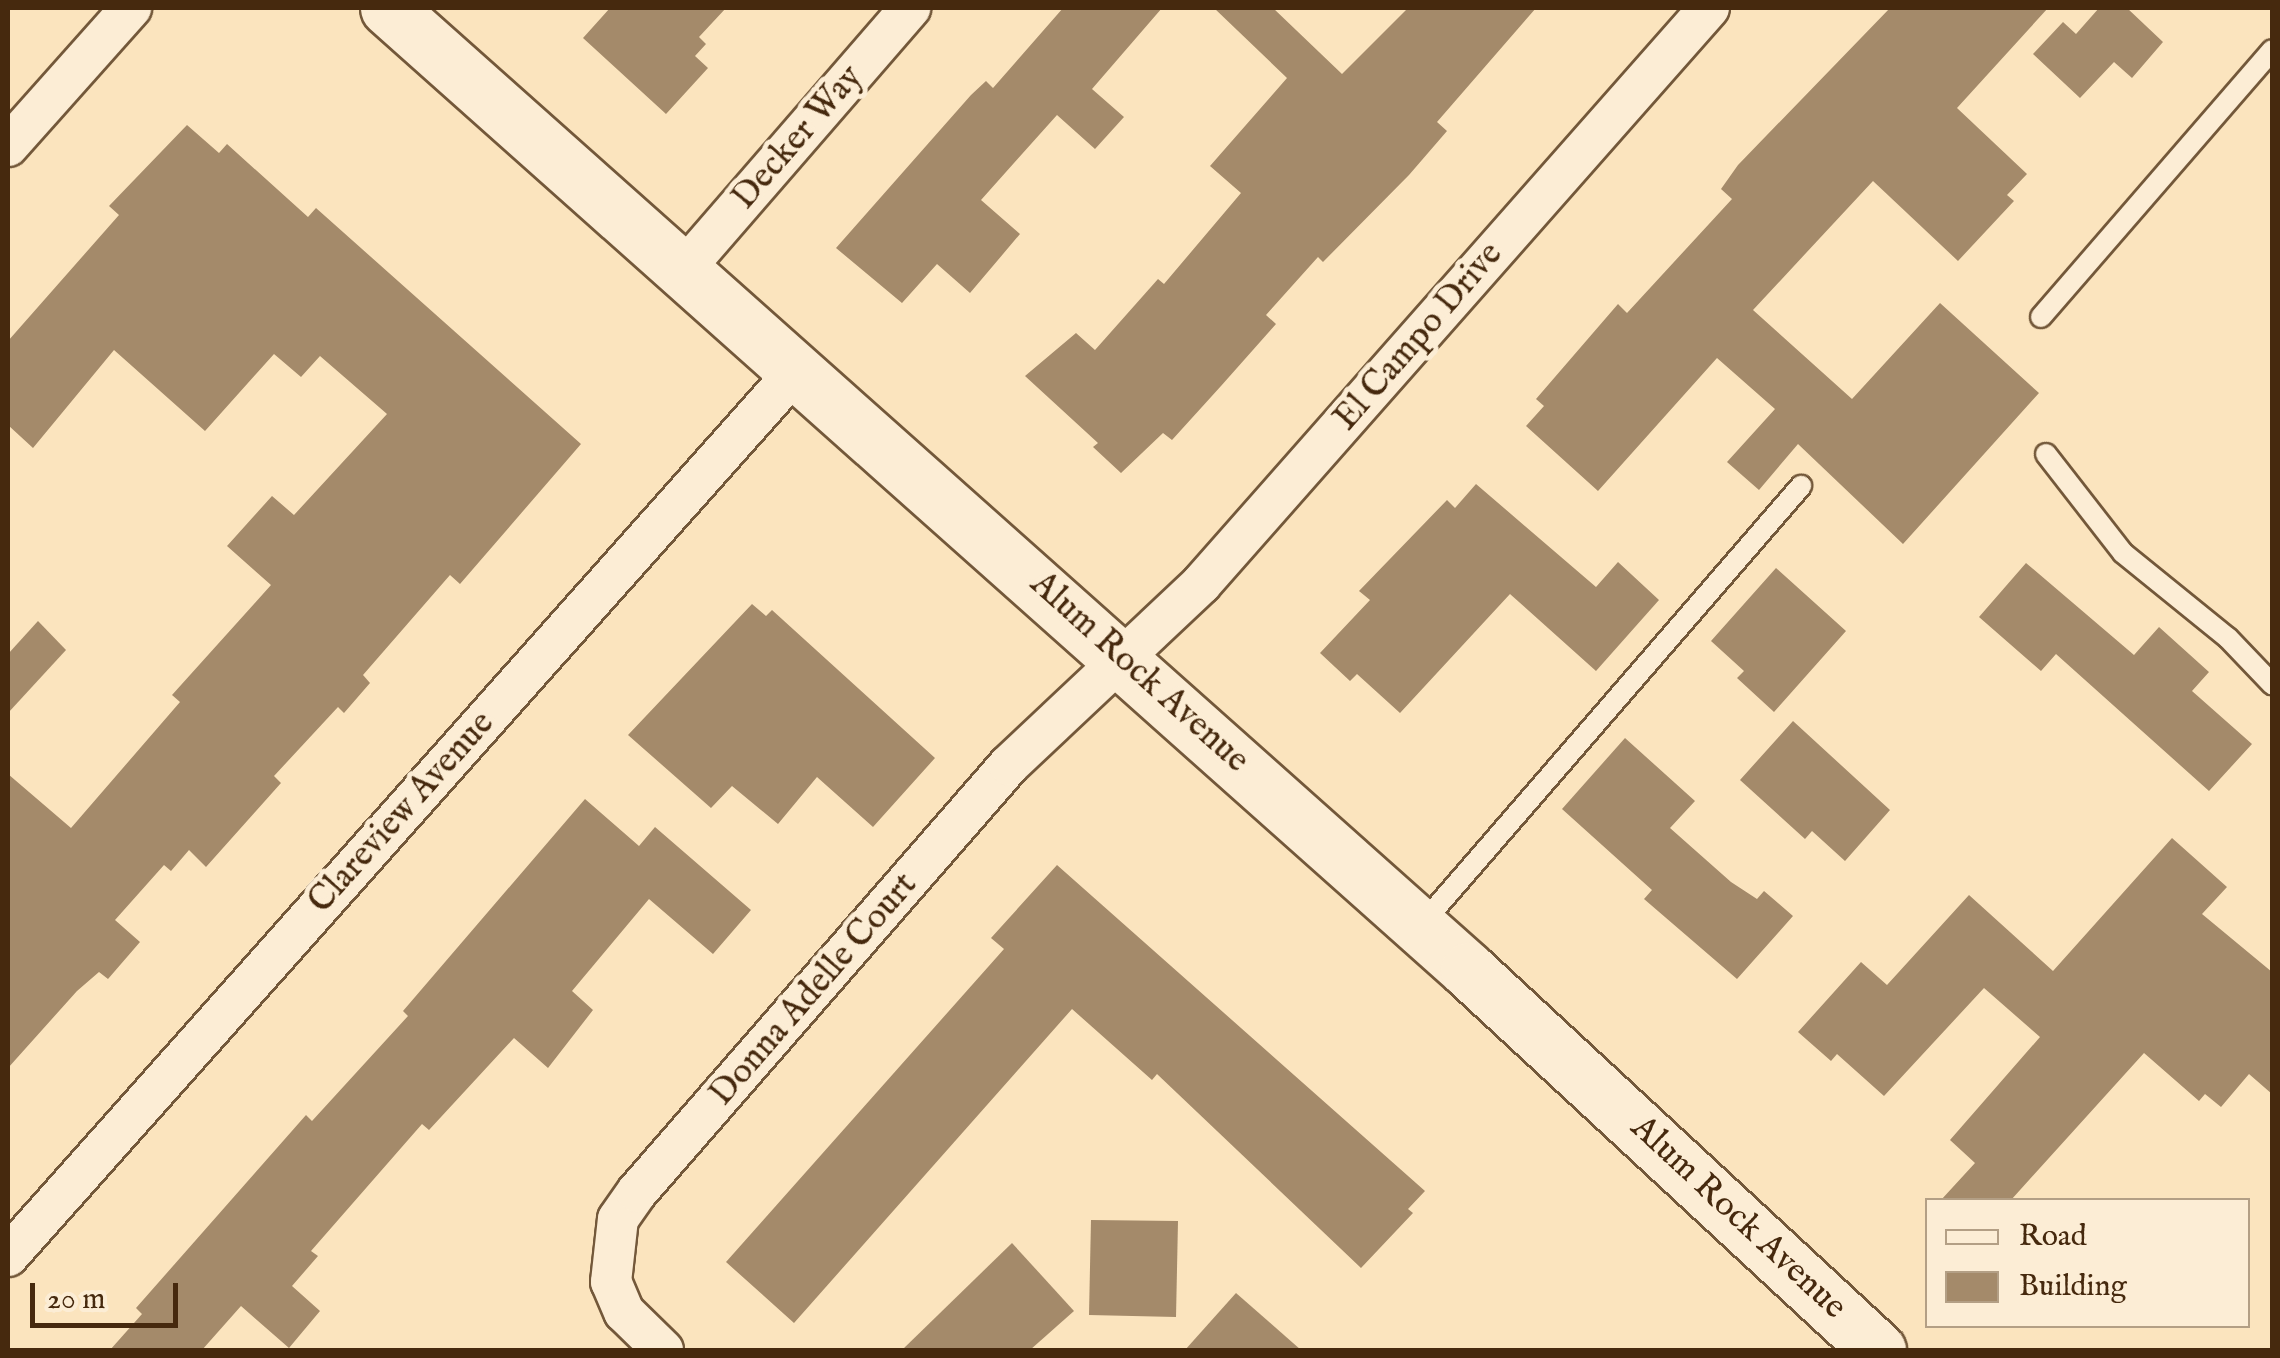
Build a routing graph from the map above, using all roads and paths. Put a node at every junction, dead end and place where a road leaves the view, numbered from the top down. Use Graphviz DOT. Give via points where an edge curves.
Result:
graph roads {
  1 [pos="131,8"];
  2 [pos="388,8"];
  3 [pos="910,8"];
  4 [pos="1709,8"];
  5 [pos="2272,50"];
  6 [pos="8,146"];
  7 [pos="685,268"];
  8 [pos="2041,316"];
  9 [pos="796,371"];
  10 [pos="2046,454"];
  11 [pos="1800,486"];
  12 [pos="1122,659"];
  13 [pos="2272,684"];
  14 [pos="1420,926"];
  15 [pos="8,1256"];
  16 [pos="663,1350"];
  17 [pos="1878,1350"];
  1 -- 6 [label="street"];
  2 -- 7 [label="main road, Alum Rock Avenue"];
  3 -- 7 [label="street, Decker Way"];
  4 -- 12 [label="street, El Campo Drive" via="1201,584"];
  5 -- 8 [label="lane"];
  7 -- 9 [label="main road, Alum Rock Avenue"];
  9 -- 12 [label="main road, Alum Rock Avenue"];
  9 -- 15 [label="street, Clareview Avenue"];
  10 -- 13 [label="lane" via="2122,552 2228,638"];
  11 -- 14 [label="lane"];
  12 -- 14 [label="main road, Alum Rock Avenue"];
  12 -- 16 [label="street, Donna Adelle Court" via="1010,766 618,1218 611,1282 624,1312"];
  14 -- 17 [label="main road, Alum Rock Avenue"];
}
